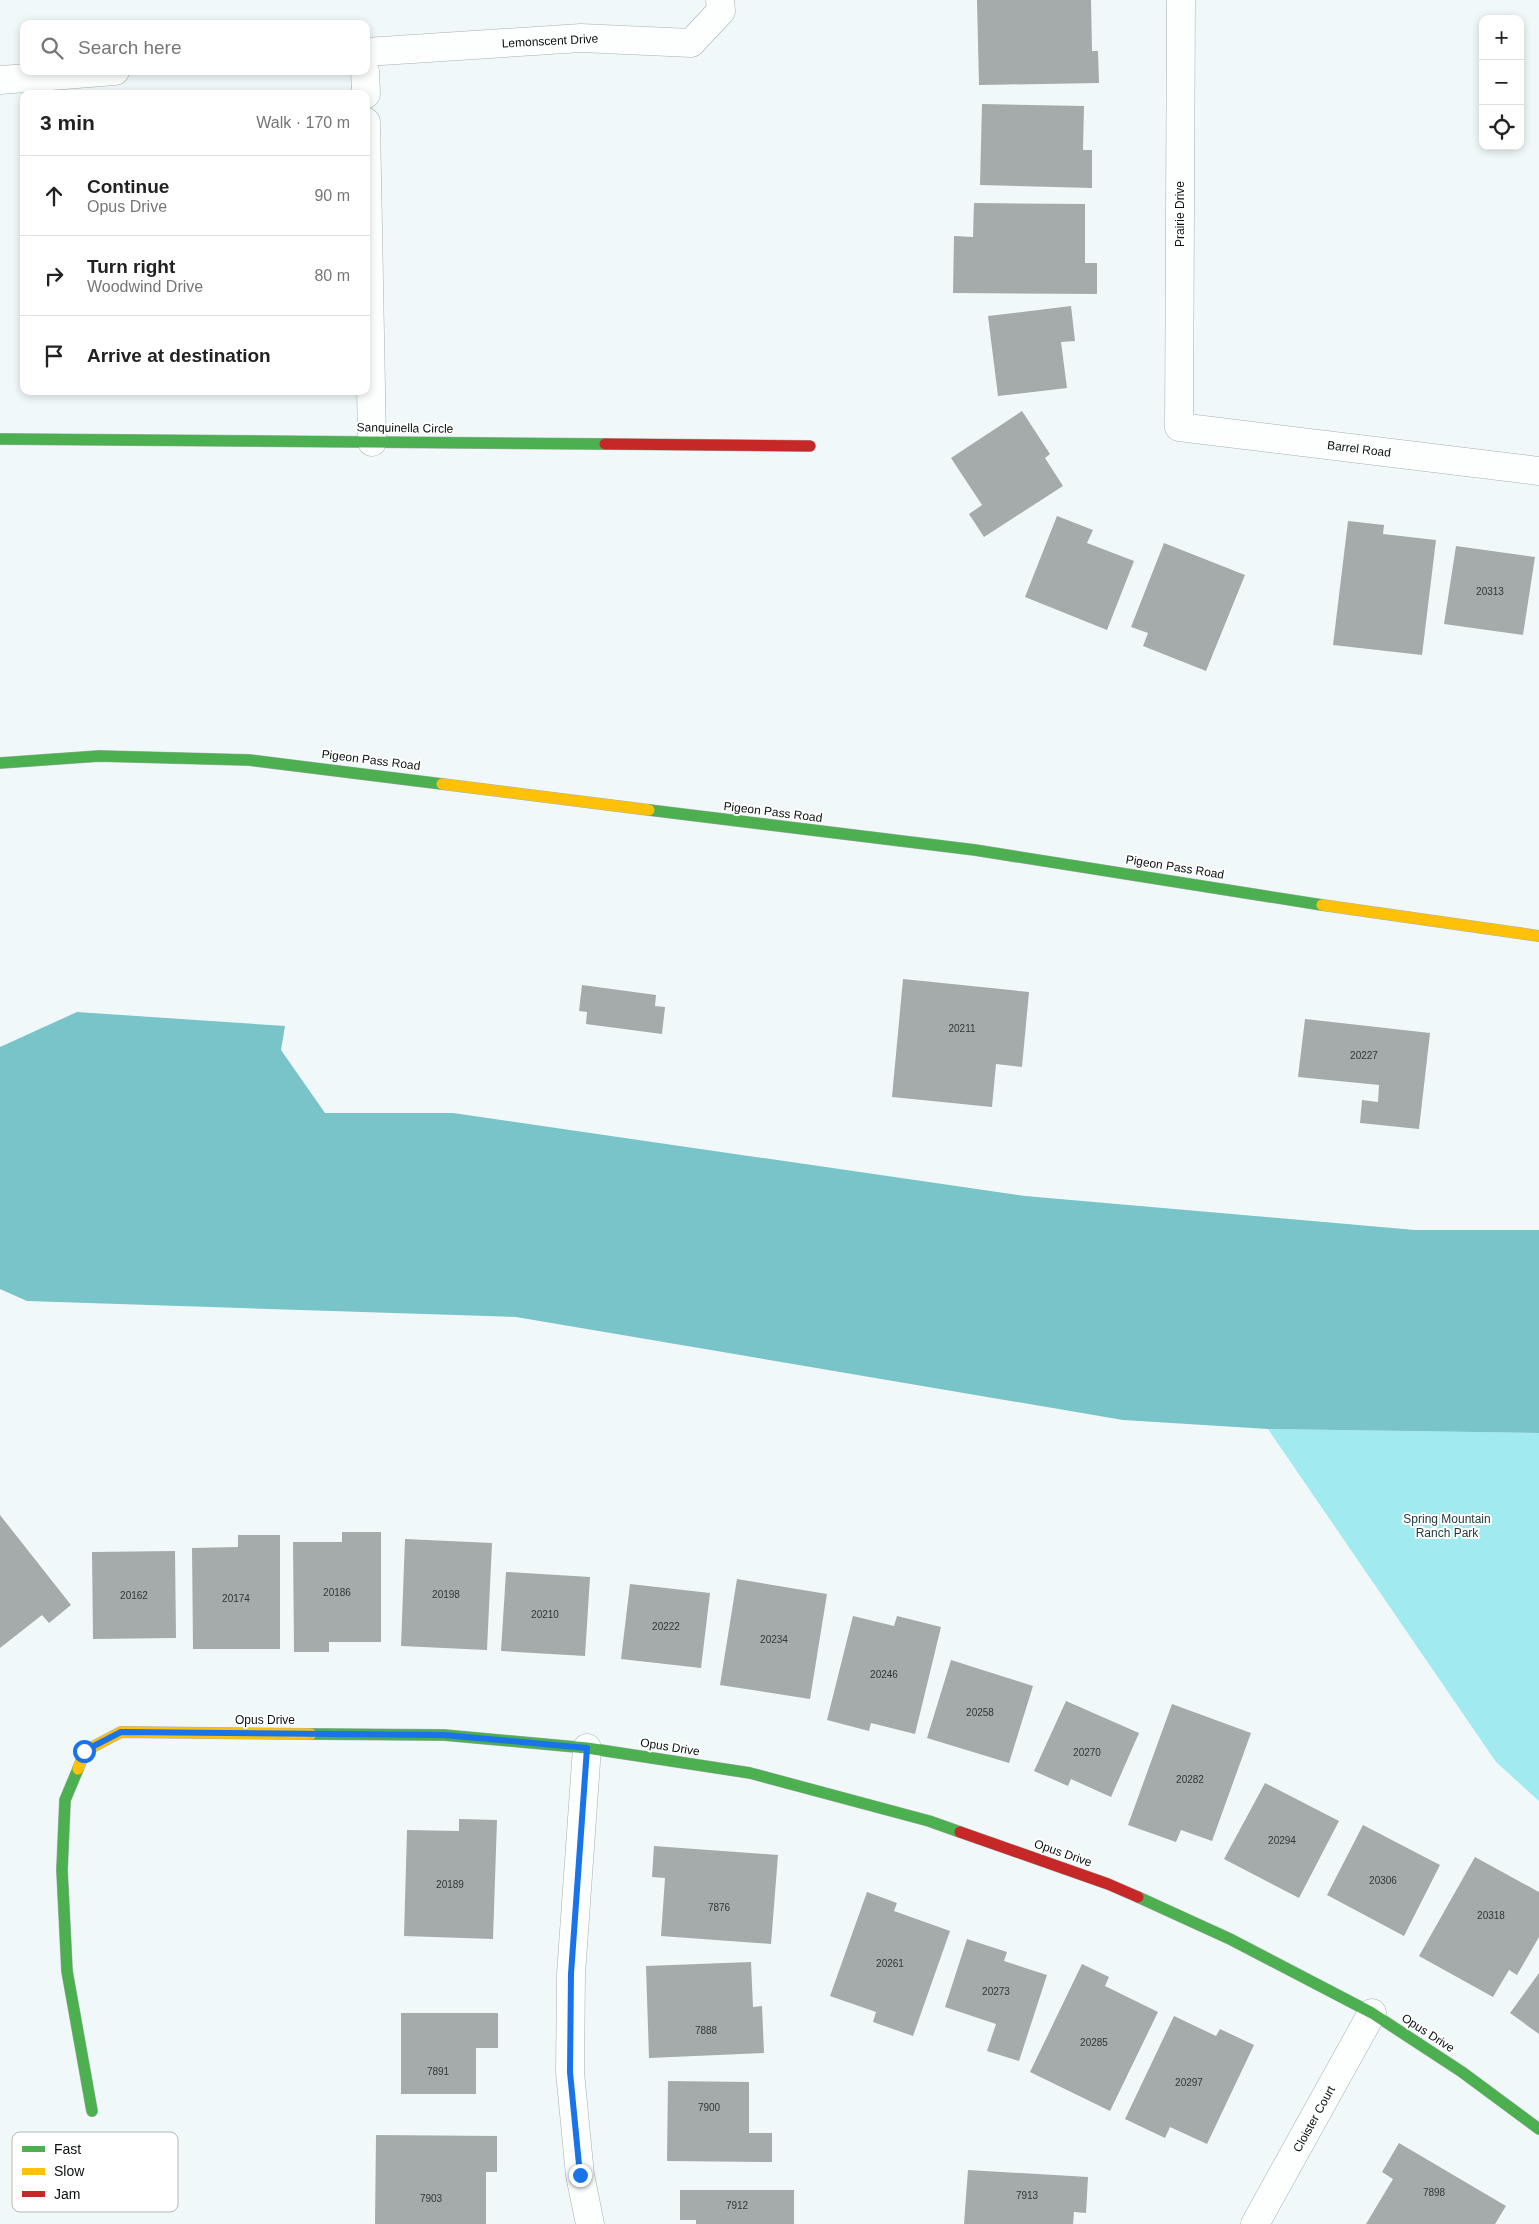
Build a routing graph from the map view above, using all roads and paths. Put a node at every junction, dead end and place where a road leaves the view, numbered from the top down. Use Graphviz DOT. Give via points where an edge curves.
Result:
graph roads {
  1 [pos="1181,0"];
  2 [pos="721,6"];
  3 [pos="370,52"];
  4 [pos="64,75"];
  5 [pos="365,75"];
  6 [pos="0,80"];
  7 [pos="366,90"];
  8 [pos="370,335"];
  9 [pos="1179,427"];
  10 [pos="0,440"];
  11 [pos="372,442"];
  12 [pos="810,446"];
  13 [pos="1539,471"];
  14 [pos="0,763"];
  15 [pos="1539,936"];
  16 [pos="587,1748"];
  17 [pos="1372,2013"];
  18 [pos="92,2111"];
  19 [pos="1539,2129"];
  20 [pos="590,2224"];
  21 [pos="1255,2224"];
  1 -- 9 [label="street, Prairie Drive"];
  2 -- 3 [label="street, Lemonscent Drive" via="691,43 581,38"];
  4 -- 6 [label="street"];
  5 -- 7 [label="street"];
  8 -- 11 [label="street"];
  9 -- 13 [label="street, Barrel Road"];
  10 -- 11 [label="street, Sanquinella Circle"];
  11 -- 12 [label="street, Sanquinella Circle"];
  14 -- 15 [label="street, Pigeon Pass Road" via="99,756 249,760 975,850"];
  16 -- 17 [label="street, Opus Drive" via="750,1773 929,1820 1108,1884 1230,1939"];
  16 -- 18 [label="street, Opus Drive" via="444,1735 121,1732 84,1751 65,1800 62,1870 67,1971"];
  16 -- 20 [label="street" via="571,1974 570,2072 580,2175"];
  17 -- 19 [label="street, Opus Drive" via="1462,2072"];
  17 -- 21 [label="street, Cloister Court"];
}
